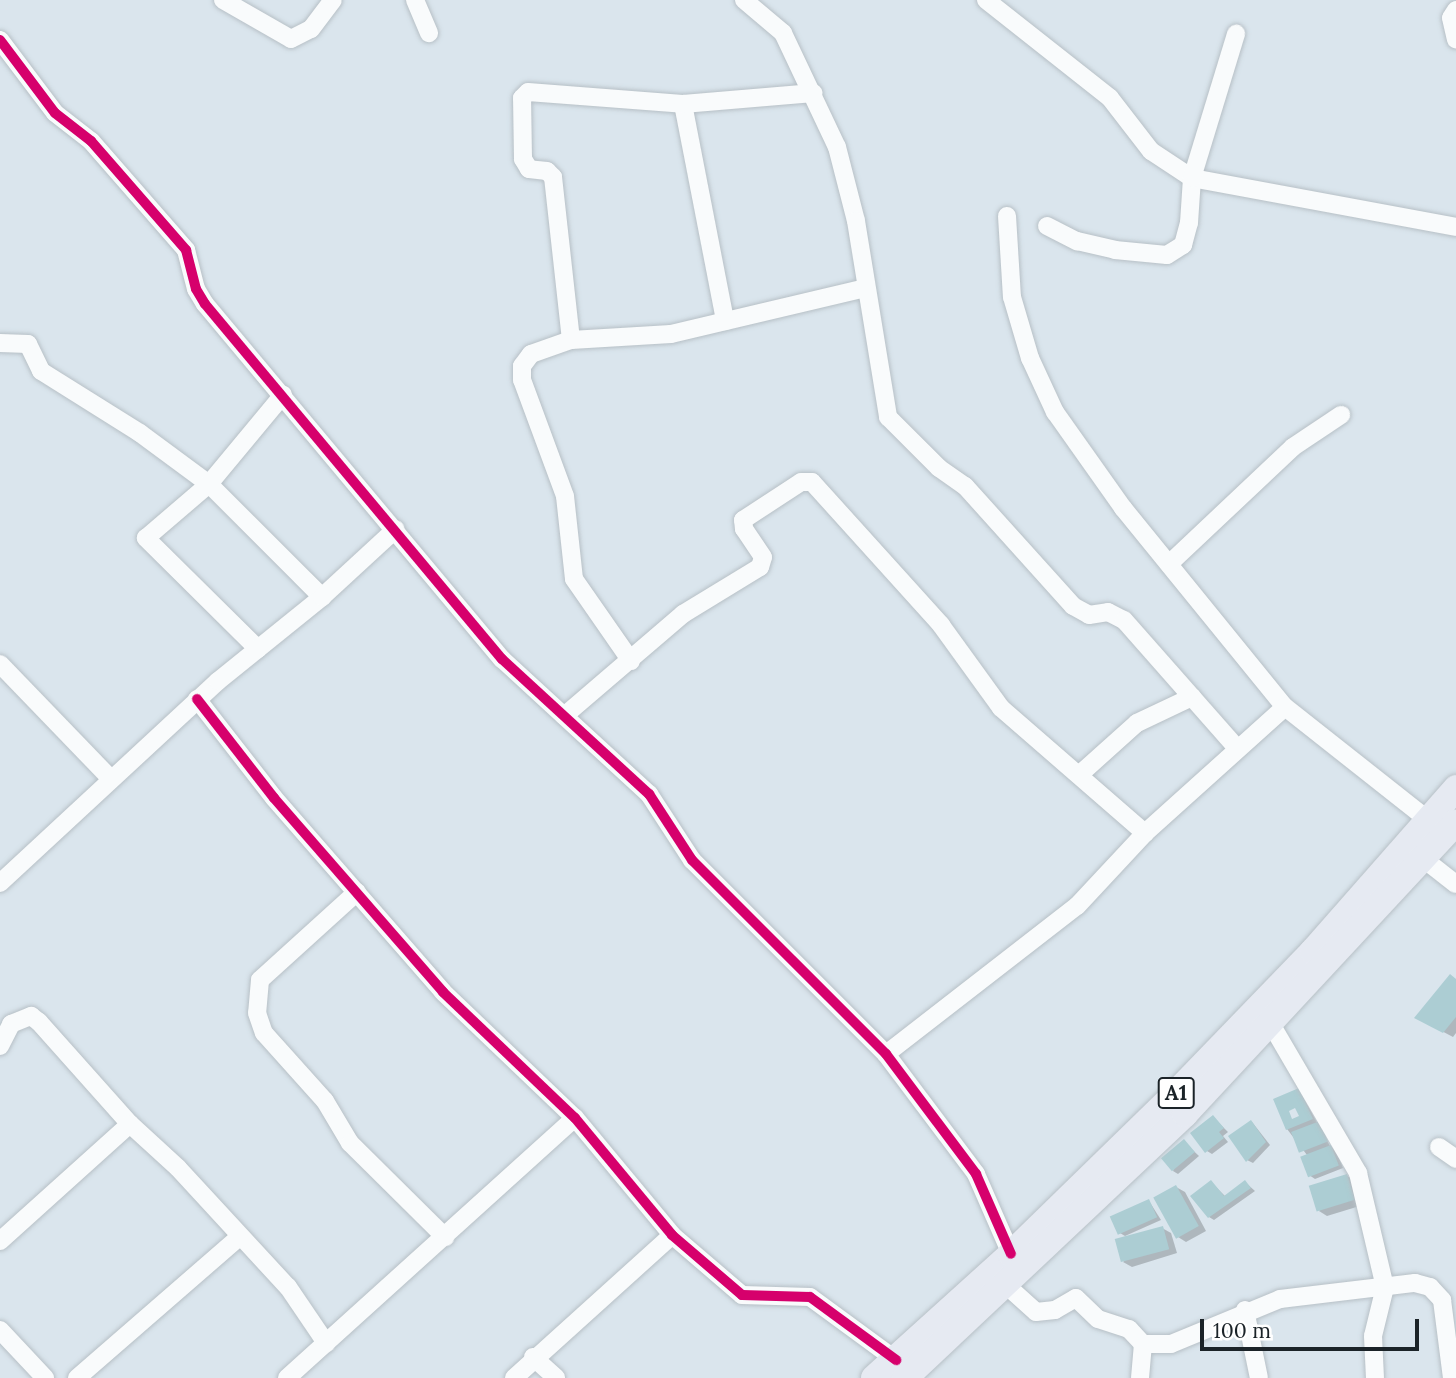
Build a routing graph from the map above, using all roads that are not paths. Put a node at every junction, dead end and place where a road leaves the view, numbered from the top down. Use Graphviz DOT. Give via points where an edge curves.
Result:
graph roads {
  1 [pos="223,0"];
  2 [pos="333,0"];
  3 [pos="415,0"];
  4 [pos="744,0"];
  5 [pos="986,0"];
  6 [pos="1456,10"];
  7 [pos="429,33"];
  8 [pos="1236,34"];
  9 [pos="1456,38"];
  10 [pos="0,40"];
  11 [pos="814,93"];
  12 [pos="682,104"];
  13 [pos="1192,178"];
  14 [pos="1007,216"];
  15 [pos="1047,226"];
  16 [pos="1456,227"];
  17 [pos="866,288"];
  18 [pos="725,321"];
  19 [pos="571,340"];
  20 [pos="0,343"];
  21 [pos="283,396"];
  22 [pos="1341,415"];
  23 [pos="209,484"];
  24 [pos="396,529"];
  25 [pos="1169,564"];
  26 [pos="322,597"];
  27 [pos="258,649"];
  28 [pos="631,661"];
  29 [pos="0,664"];
  30 [pos="1192,697"];
  31 [pos="197,699"];
  32 [pos="1285,707"];
  33 [pos="564,716"];
  34 [pos="1236,747"];
  35 [pos="1079,775"];
  36 [pos="110,779"];
  37 [pos="1456,788"];
  38 [pos="1428,820"];
  39 [pos="1456,822"];
  40 [pos="1145,832"];
  41 [pos="1424,860"];
  42 [pos="2,876"];
  43 [pos="1456,884"];
  44 [pos="357,892"];
  45 [pos="1271,1024"];
  46 [pos="0,1046"];
  47 [pos="886,1054"];
  48 [pos="575,1118"];
  49 [pos="130,1124"];
  50 [pos="1439,1147"];
  51 [pos="1456,1159"];
  52 [pos="672,1235"];
  53 [pos="239,1237"];
  54 [pos="445,1237"];
  55 [pos="0,1241"];
  56 [pos="1010,1254"];
  57 [pos="1006,1285"];
  58 [pos="1385,1287"];
  59 [pos="1245,1310"];
  60 [pos="0,1330"];
  61 [pos="326,1343"];
  62 [pos="1143,1344"];
  63 [pos="533,1357"];
  64 [pos="910,1372"];
  65 [pos="45,1378"];
  66 [pos="77,1378"];
  67 [pos="287,1378"];
  68 [pos="514,1378"];
  69 [pos="556,1378"];
  70 [pos="874,1378"];
  71 [pos="1140,1378"];
  72 [pos="1259,1378"];
  73 [pos="1375,1378"];
  74 [pos="1452,1378"];
  1 -- 2 [label="street" via="291,39 312,29"];
  3 -- 7 [label="street"];
  4 -- 11 [label="street" via="783,33"];
  5 -- 13 [label="street" via="1110,98 1151,151"];
  6 -- 9 [label="street" via="1451,18"];
  8 -- 13 [label="street"];
  10 -- 21 [label="street" via="55,113 91,141 186,250 196,289 205,304"];
  11 -- 12 [label="street"];
  11 -- 17 [label="street" via="840,159"];
  12 -- 18 [label="street"];
  12 -- 19 [label="street" via="528,92 522,98 523,159 529,169 547,171 553,177"];
  13 -- 15 [label="street" via="1183,245 1167,255 1077,241"];
  13 -- 16 [label="street"];
  14 -- 25 [label="street" via="1012,297 1042,387 1123,508"];
  17 -- 18 [label="street"];
  17 -- 30 [label="street" via="881,395 888,417 900,433 965,486 1073,606 1089,615 1108,612 1124,620"];
  18 -- 19 [label="street" via="671,334"];
  19 -- 28 [label="street" via="531,354 522,366 522,380 565,496 574,579"];
  20 -- 23 [label="street" via="28,344 41,371 140,433"];
  21 -- 23 [label="street"];
  21 -- 24 [label="street"];
  22 -- 25 [label="street" via="1293,447"];
  23 -- 26 [label="street"];
  23 -- 27 [label="street" via="146,538"];
  24 -- 26 [label="street"];
  24 -- 33 [label="street" via="502,659"];
  25 -- 32 [label="street"];
  26 -- 27 [label="street"];
  27 -- 31 [label="street"];
  28 -- 33 [label="street"];
  28 -- 35 [label="street" via="683,614 760,567 763,557 743,520 801,482 812,482 941,625 987,692"];
  29 -- 36 [label="street"];
  30 -- 34 [label="street"];
  30 -- 35 [label="street" via="1137,723"];
  31 -- 36 [label="street"];
  31 -- 44 [label="street" via="274,798"];
  32 -- 34 [label="street"];
  32 -- 38 [label="street"];
  33 -- 47 [label="street" via="649,794 692,860"];
  34 -- 40 [label="street"];
  35 -- 40 [label="street"];
  36 -- 42 [label="street"];
  37 -- 38 [label="highway, A1"];
  38 -- 56 [label="highway, A1" via="1313,951"];
  39 -- 41 [label="highway, A1"];
  40 -- 47 [label="street" via="1077,906"];
  41 -- 43 [label="street"];
  41 -- 45 [label="highway, A1"];
  44 -- 48 [label="street" via="443,992"];
  44 -- 54 [label="street" via="260,980 257,1013 264,1033 325,1101 351,1143"];
  45 -- 57 [label="highway, A1"];
  45 -- 58 [label="street" via="1358,1173"];
  46 -- 49 [label="street" via="11,1024 31,1016"];
  47 -- 56 [label="street" via="976,1174"];
  48 -- 52 [label="street"];
  48 -- 54 [label="street"];
  49 -- 53 [label="street" via="178,1168"];
  49 -- 55 [label="street"];
  50 -- 51 [label="street"];
  52 -- 63 [label="street"];
  52 -- 64 [label="street" via="742,1295 810,1297"];
  53 -- 61 [label="street" via="288,1287"];
  53 -- 66 [label="street"];
  54 -- 61 [label="street"];
  56 -- 64 [label="highway, A1"];
  57 -- 62 [label="street" via="1036,1312 1055,1310 1076,1298 1098,1319 1129,1329"];
  57 -- 64 [label="highway, A1"];
  58 -- 59 [label="street" via="1280,1299"];
  58 -- 73 [label="street" via="1373,1336"];
  58 -- 74 [label="street" via="1415,1283 1430,1287 1442,1300"];
  59 -- 62 [label="street" via="1182,1341"];
  59 -- 72 [label="street"];
  60 -- 65 [label="street"];
  61 -- 67 [label="street"];
  62 -- 71 [label="street"];
  63 -- 68 [label="street"];
  63 -- 69 [label="street"];
  64 -- 70 [label="highway, A1"];
}
